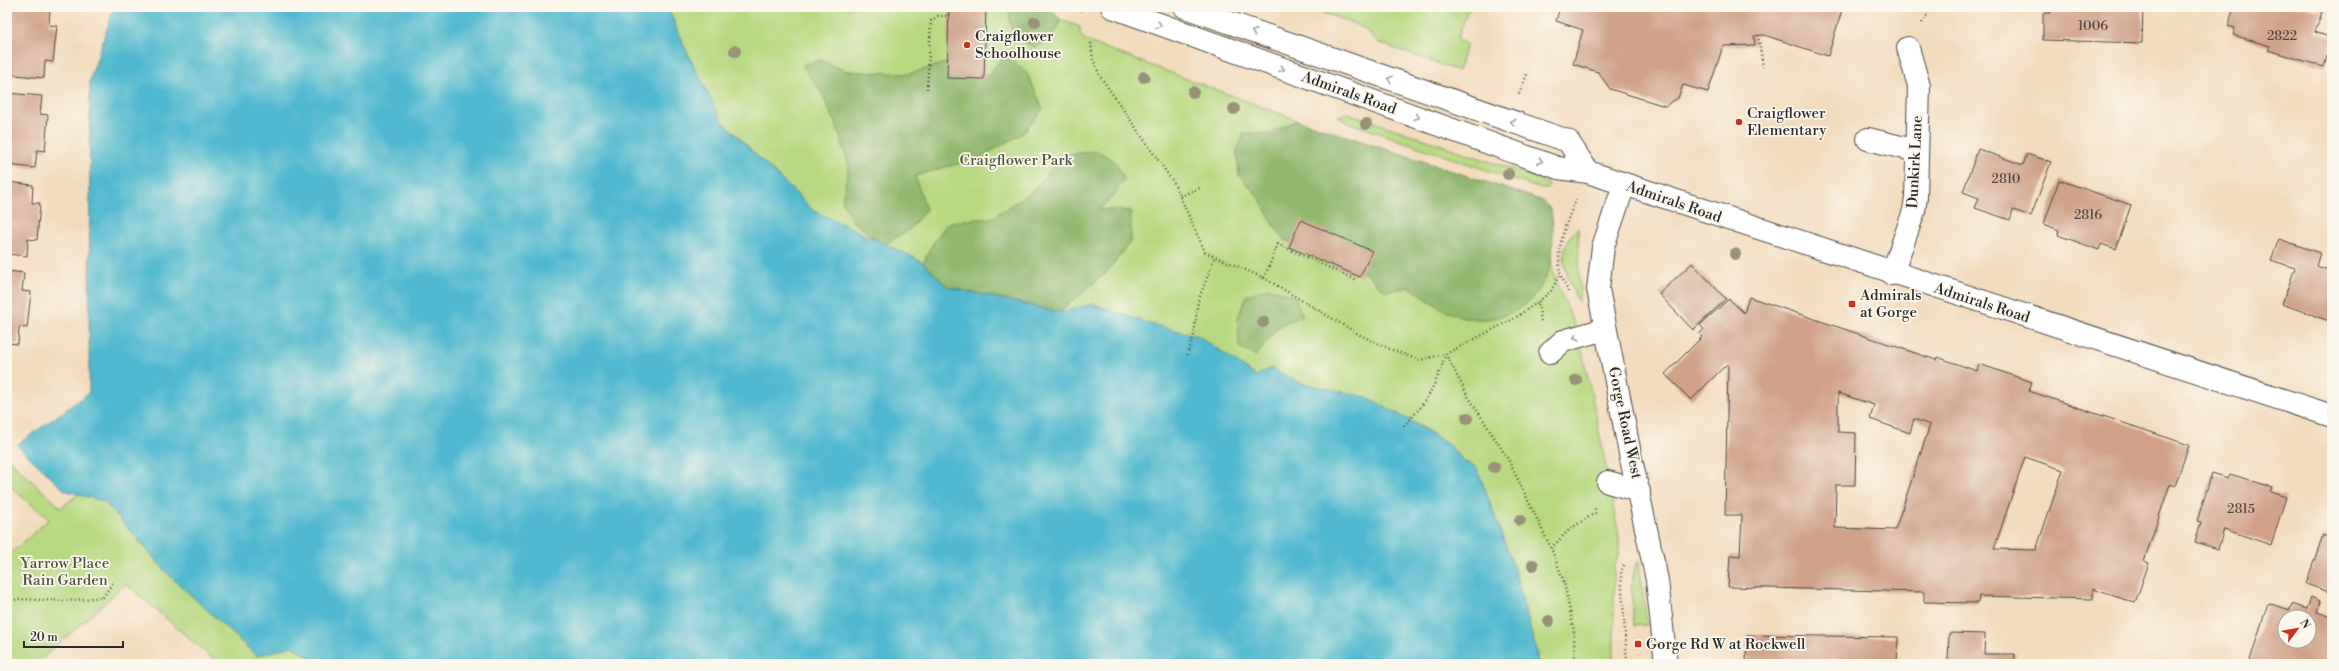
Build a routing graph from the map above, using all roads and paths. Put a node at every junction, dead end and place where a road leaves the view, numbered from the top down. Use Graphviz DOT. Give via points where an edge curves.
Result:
graph roads {
  1 [pos="948,7"];
  2 [pos="1112,7"];
  3 [pos="1184,7"];
  4 [pos="1758,35"];
  5 [pos="1091,43"];
  6 [pos="1908,48"];
  7 [pos="1764,67"];
  8 [pos="1528,72"];
  9 [pos="927,90"];
  10 [pos="1517,98"];
  11 [pos="1868,139"];
  12 [pos="1917,151"];
  13 [pos="1588,172"];
  14 [pos="1624,185"];
  15 [pos="1200,188"];
  16 [pos="1180,196"];
  17 [pos="1574,203"];
  18 [pos="1215,257"];
  19 [pos="1892,274"];
  20 [pos="1264,278"];
  21 [pos="1356,280"];
  22 [pos="1538,302"];
  23 [pos="1605,329"];
  24 [pos="1550,353"];
  25 [pos="1446,354"];
  26 [pos="1187,355"];
  27 [pos="2332,416"];
  28 [pos="1404,426"];
  29 [pos="1608,482"];
  30 [pos="1639,491"];
  31 [pos="1582,523"];
  32 [pos="1551,548"];
  33 [pos="114,581"];
  34 [pos="7,601"];
  35 [pos="1575,664"];
  36 [pos="1666,664"];
  1 -- 9 [label="path" via="948,16 938,16 931,21"];
  2 -- 13 [label="main road, Admirals Road, one-way" via="1558,168"];
  13 -- 3 [label="main road, Admirals Road, one-way" via="1568,141"];
  4 -- 7 [label="path"];
  5 -- 16 [label="path" via="1093,59 1100,76 1174,183"];
  6 -- 12 [label="main road, Dunkirk Lane" via="1919,86"];
  8 -- 10 [label="path"];
  11 -- 12 [label="main road"];
  12 -- 19 [label="main road, Dunkirk Lane" via="1914,211"];
  13 -- 14 [label="main road, Admirals Road"];
  14 -- 19 [label="main road, Admirals Road"];
  14 -- 23 [label="main road, Gorge Road West" via="1603,247 1598,289"];
  15 -- 16 [label="path"];
  16 -- 18 [label="path" via="1205,252"];
  17 -- 22 [label="path" via="1563,233 1559,253 1560,273 1551,290"];
  18 -- 20 [label="path"];
  18 -- 26 [label="path" via="1198,301 1194,334"];
  19 -- 27 [label="main road, Admirals Road"];
  20 -- 21 [label="path" via="1278,244"];
  20 -- 25 [label="path" via="1360,335 1390,349 1419,360"];
  22 -- 24 [label="path"];
  22 -- 25 [label="path"];
  23 -- 24 [label="main road, one-way" via="1563,341"];
  23 -- 30 [label="main road, Gorge Road West"];
  25 -- 28 [label="path" via="1435,386 1420,409"];
  25 -- 32 [label="path" via="1466,393 1508,459"];
  29 -- 30 [label="main road"];
  30 -- 36 [label="main road, Gorge Road West" via="1657,580"];
  31 -- 32 [label="path" via="1570,529"];
  32 -- 35 [label="path" via="1564,582 1574,631"];
  33 -- 34 [label="path" via="103,597 65,601"];
}
